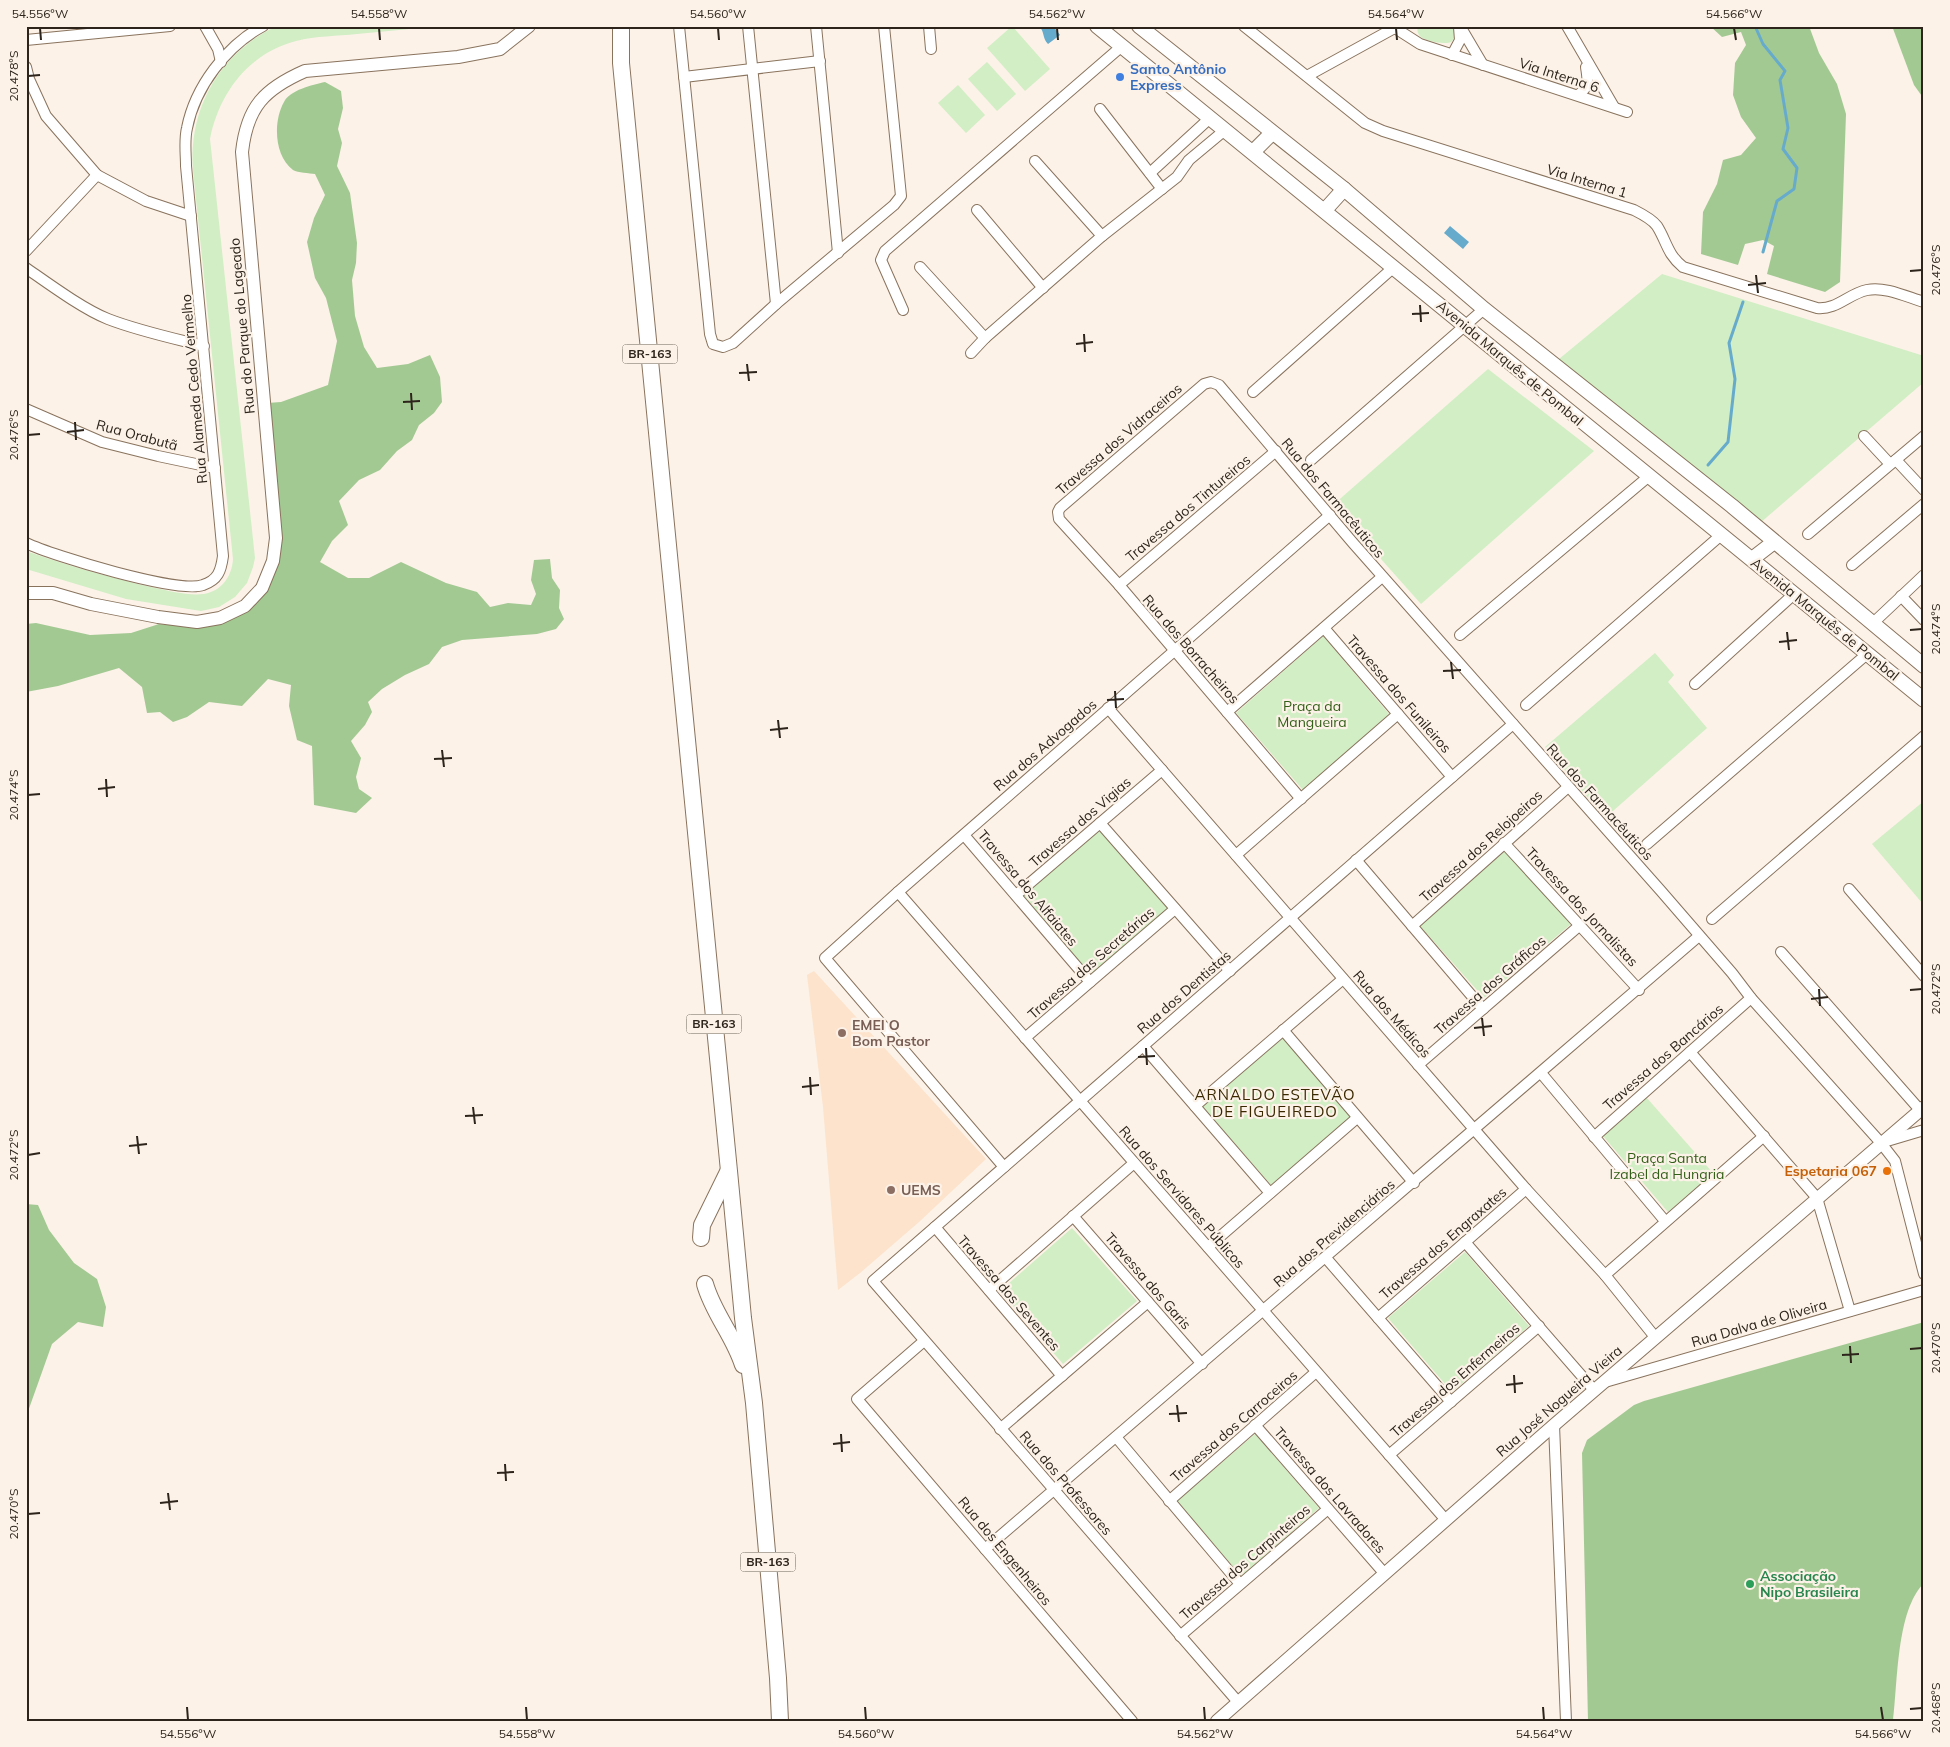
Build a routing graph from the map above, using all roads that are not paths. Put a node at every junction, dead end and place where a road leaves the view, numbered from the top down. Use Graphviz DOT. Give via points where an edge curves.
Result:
graph roads {
  1 [pos="170,26"];
  2 [pos="205,26"];
  3 [pos="263,26"];
  4 [pos="529,26"];
  5 [pos="614,26"];
  6 [pos="620,26"];
  7 [pos="679,26"];
  8 [pos="748,26"];
  9 [pos="816,26"];
  10 [pos="884,26"];
  11 [pos="929,26"];
  12 [pos="1097,26"];
  13 [pos="1244,26"];
  14 [pos="1459,26"];
  15 [pos="1567,26"];
  16 [pos="1397,27"];
  17 [pos="1147,29"];
  18 [pos="26,40"];
  19 [pos="1122,46"];
  20 [pos="931,49"];
  21 [pos="1452,55"];
  22 [pos="1584,58"];
  23 [pos="820,61"];
  24 [pos="221,62"];
  25 [pos="622,63"];
  26 [pos="1483,65"];
  27 [pos="26,67"];
  28 [pos="752,69"];
  29 [pos="1307,76"];
  30 [pos="684,77"];
  31 [pos="1578,95"];
  32 [pos="1614,107"];
  33 [pos="1100,109"];
  34 [pos="1627,112"];
  35 [pos="1210,118"];
  36 [pos="1226,130"];
  37 [pos="1272,133"];
  38 [pos="1253,152"];
  39 [pos="1035,161"];
  40 [pos="1150,174"];
  41 [pos="96,175"];
  42 [pos="1162,189"];
  43 [pos="1344,190"];
  44 [pos="977,210"];
  45 [pos="1326,210"];
  46 [pos="191,216"];
  47 [pos="1102,236"];
  48 [pos="26,251"];
  49 [pos="838,253"];
  50 [pos="920,267"];
  51 [pos="1394,267"];
  52 [pos="26,268"];
  53 [pos="1043,288"];
  54 [pos="1924,302"];
  55 [pos="776,304"];
  56 [pos="1484,309"];
  57 [pos="903,310"];
  58 [pos="1466,326"];
  59 [pos="985,338"];
  60 [pos="204,346"];
  61 [pos="971,353"];
  62 [pos="1204,384"];
  63 [pos="1254,392"];
  64 [pos="26,409"];
  65 [pos="1864,436"];
  66 [pos="1924,436"];
  67 [pos="1276,451"];
  68 [pos="1311,460"];
  69 [pos="1893,462"];
  70 [pos="215,468"];
  71 [pos="1648,477"];
  72 [pos="1924,490"];
  73 [pos="1924,504"];
  74 [pos="1330,515"];
  75 [pos="1059,519"];
  76 [pos="1808,534"];
  77 [pos="1720,536"];
  78 [pos="1774,542"];
  79 [pos="26,543"];
  80 [pos="1752,559"];
  81 [pos="1852,565"];
  82 [pos="1924,575"];
  83 [pos="1382,577"];
  84 [pos="1118,585"];
  85 [pos="26,593"];
  86 [pos="1794,594"];
  87 [pos="1901,596"];
  88 [pos="1924,620"];
  89 [pos="1872,624"];
  90 [pos="1324,628"];
  91 [pos="1460,635"];
  92 [pos="1175,651"];
  93 [pos="1867,654"];
  94 [pos="1924,666"];
  95 [pos="1695,684"];
  96 [pos="1924,700"];
  97 [pos="1526,705"];
  98 [pos="1108,708"];
  99 [pos="1228,712"];
  100 [pos="1398,714"];
  101 [pos="1513,724"];
  102 [pos="1924,736"];
  103 [pos="1162,770"];
  104 [pos="1452,777"];
  105 [pos="1568,787"];
  106 [pos="1301,798"];
  107 [pos="1100,823"];
  108 [pos="964,834"];
  109 [pos="1504,843"];
  110 [pos="1648,844"];
  111 [pos="1236,856"];
  112 [pos="1356,860"];
  113 [pos="1849,889"];
  114 [pos="898,892"];
  115 [pos="1016,895"];
  116 [pos="1176,909"];
  117 [pos="1290,918"];
  118 [pos="1712,919"];
  119 [pos="1412,926"];
  120 [pos="1579,926"];
  121 [pos="1699,936"];
  122 [pos="1782,952"];
  123 [pos="1230,971"];
  124 [pos="1924,976"];
  125 [pos="1343,979"];
  126 [pos="1090,982"];
  127 [pos="1639,990"];
  128 [pos="1751,998"];
  129 [pos="1483,1009"];
  130 [pos="1283,1030"];
  131 [pos="1025,1038"];
  132 [pos="1143,1046"];
  133 [pos="1690,1052"];
  134 [pos="1418,1065"];
  135 [pos="1541,1073"];
  136 [pos="1080,1101"];
  137 [pos="1195,1106"];
  138 [pos="1922,1109"];
  139 [pos="1357,1118"];
  140 [pos="1475,1130"];
  141 [pos="1924,1130"];
  142 [pos="1764,1136"];
  143 [pos="1594,1137"];
  144 [pos="1881,1142"];
  145 [pos="1134,1163"];
  146 [pos="1004,1167"];
  147 [pos="729,1171"];
  148 [pos="1414,1183"];
  149 [pos="1526,1189"];
  150 [pos="1270,1193"];
  151 [pos="1817,1198"];
  152 [pos="1073,1216"];
  153 [pos="1665,1221"];
  154 [pos="935,1227"];
  155 [pos="701,1238"];
  156 [pos="1465,1242"];
  157 [pos="1208,1247"];
  158 [pos="1326,1258"];
  159 [pos="1924,1274"];
  160 [pos="1605,1275"];
  161 [pos="873,1281"];
  162 [pos="705,1284"];
  163 [pos="989,1290"];
  164 [pos="1924,1290"];
  165 [pos="1148,1302"];
  166 [pos="1264,1311"];
  167 [pos="1850,1312"];
  168 [pos="1378,1318"];
  169 [pos="1539,1326"];
  170 [pos="1655,1337"];
  171 [pos="924,1341"];
  172 [pos="1202,1364"];
  173 [pos="1316,1372"];
  174 [pos="1062,1376"];
  175 [pos="1598,1386"];
  176 [pos="1451,1402"];
  177 [pos="754,1403"];
  178 [pos="1255,1425"];
  179 [pos="1554,1425"];
  180 [pos="1000,1429"];
  181 [pos="1116,1437"];
  182 [pos="1389,1455"];
  183 [pos="1054,1490"];
  184 [pos="1169,1501"];
  185 [pos="1328,1509"];
  186 [pos="1445,1519"];
  187 [pos="986,1549"];
  188 [pos="1384,1574"];
  189 [pos="1240,1584"];
  190 [pos="1180,1636"];
  191 [pos="1238,1702"];
  192 [pos="780,1721"];
  193 [pos="1132,1721"];
  194 [pos="1217,1721"];
  195 [pos="1566,1721"];
  1 -- 18 [label="street"];
  2 -- 24 [label="street" via="218,49"];
  3 -- 24 [label="street, Rua Alameda Cedo Vermelho" via="232,48"];
  4 -- 85 [label="street, Rua do Parque do Lageado" via="500,50 305,71 270,89 258,102 248,121 242,152 276,538 273,561 262,588 245,606 220,618 197,622 139,614 53,594"];
  5 -- 25 [label="highway, BR-163"];
  6 -- 25 [label="highway, BR-163"];
  7 -- 30 [label="street"];
  8 -- 28 [label="street"];
  9 -- 23 [label="street"];
  10 -- 49 [label="street" via="901,196"];
  11 -- 20 [label="street"];
  12 -- 19 [label="main road, Avenida Marquês de Pombal"];
  13 -- 29 [label="street, Via Interna 1"];
  14 -- 21 [label="street" via="1460,40"];
  14 -- 26 [label="street"];
  15 -- 22 [label="street"];
  16 -- 21 [label="street, Via Interna 6" via="1420,44"];
  16 -- 29 [label="street"];
  17 -- 37 [label="main road, Avenida Marquês de Pombal"];
  19 -- 35 [label="main road, Avenida Marquês de Pombal"];
  19 -- 57 [label="street" via="885,251 881,260"];
  21 -- 26 [label="street, Via Interna 6"];
  22 -- 31 [label="street" via="1588,80 1586,90"];
  22 -- 32 [label="street"];
  23 -- 28 [label="street"];
  23 -- 49 [label="street"];
  24 -- 46 [label="street, Rua Alameda Cedo Vermelho" via="194,102 186,129"];
  25 -- 147 [label="highway, BR-163"];
  26 -- 31 [label="street, Via Interna 6"];
  27 -- 41 [label="street" via="46,116"];
  28 -- 30 [label="street"];
  28 -- 55 [label="street"];
  29 -- 54 [label="street, Via Interna 1" via="1365,122 1383,131 1646,216 1656,225 1671,255 1683,266 1817,308 1838,305 1868,289 1884,290"];
  30 -- 55 [label="street" via="713,344 723,347 733,343"];
  31 -- 32 [label="street, Via Interna 6"];
  32 -- 34 [label="street, Via Interna 6"];
  33 -- 40 [label="street"];
  35 -- 36 [label="main road, Avenida Marquês de Pombal"];
  35 -- 40 [label="street"];
  36 -- 38 [label="main road, Avenida Marquês de Pombal"];
  36 -- 42 [label="street" via="1189,160 1177,178"];
  37 -- 38 [label="main road"];
  37 -- 43 [label="main road, Avenida Marquês de Pombal"];
  38 -- 45 [label="main road, Avenida Marquês de Pombal"];
  39 -- 47 [label="street"];
  40 -- 42 [label="street"];
  41 -- 46 [label="street" via="146,201"];
  41 -- 48 [label="street"];
  42 -- 47 [label="street"];
  43 -- 45 [label="main road"];
  43 -- 56 [label="main road, Avenida Marquês de Pombal"];
  44 -- 53 [label="street"];
  45 -- 51 [label="main road, Avenida Marquês de Pombal"];
  46 -- 60 [label="street, Rua Alameda Cedo Vermelho"];
  47 -- 53 [label="street"];
  49 -- 55 [label="street"];
  50 -- 59 [label="street"];
  51 -- 58 [label="main road, Avenida Marquês de Pombal"];
  51 -- 63 [label="street"];
  52 -- 60 [label="street" via="106,318"];
  53 -- 59 [label="street"];
  56 -- 58 [label="street"];
  56 -- 78 [label="main road, Avenida Marquês de Pombal"];
  58 -- 68 [label="street"];
  58 -- 71 [label="main road, Avenida Marquês de Pombal"];
  59 -- 61 [label="street"];
  60 -- 70 [label="street, Rua Alameda Cedo Vermelho"];
  62 -- 67 [label="street, Rua dos Farmacêuticos" via="1219,385"];
  62 -- 75 [label="street, Travessa dos Vidraceiros" via="1060,508"];
  64 -- 70 [label="street, Rua Orabutã" via="102,442"];
  65 -- 69 [label="street"];
  66 -- 69 [label="street"];
  67 -- 74 [label="street, Rua dos Farmacêuticos"];
  67 -- 84 [label="street, Travessa dos Tintureiros"];
  69 -- 72 [label="street"];
  69 -- 76 [label="street"];
  70 -- 79 [label="street, Rua Alameda Cedo Vermelho" via="222,568 216,579 202,586 173,586 102,568"];
  71 -- 77 [label="main road, Avenida Marquês de Pombal"];
  71 -- 91 [label="street"];
  73 -- 81 [label="street"];
  74 -- 83 [label="street, Rua dos Farmacêuticos"];
  74 -- 92 [label="street, Rua dos Advogados"];
  75 -- 84 [label="street, Rua dos Borracheiros"];
  77 -- 80 [label="main road, Avenida Marquês de Pombal"];
  77 -- 97 [label="street"];
  78 -- 80 [label="main road"];
  78 -- 89 [label="main road, Avenida Marquês de Pombal"];
  80 -- 86 [label="main road, Avenida Marquês de Pombal"];
  82 -- 87 [label="street"];
  83 -- 90 [label="street"];
  83 -- 101 [label="street, Rua dos Farmacêuticos"];
  84 -- 92 [label="street, Rua dos Borracheiros"];
  86 -- 93 [label="main road, Avenida Marquês de Pombal"];
  86 -- 95 [label="street"];
  87 -- 88 [label="street"];
  87 -- 89 [label="street"];
  89 -- 94 [label="main road, Avenida Marquês de Pombal"];
  90 -- 99 [label="street"];
  90 -- 100 [label="street, Travessa dos Funileiros"];
  92 -- 98 [label="street, Rua dos Advogados"];
  92 -- 99 [label="street, Rua dos Borracheiros"];
  93 -- 96 [label="main road, Avenida Marquês de Pombal"];
  93 -- 110 [label="street"];
  98 -- 103 [label="street, Rua dos Médicos"];
  98 -- 108 [label="street, Rua dos Advogados"];
  99 -- 106 [label="street, Rua dos Borracheiros"];
  100 -- 104 [label="street, Travessa dos Funileiros"];
  100 -- 106 [label="street"];
  101 -- 104 [label="street, Rua dos Dentistas"];
  101 -- 105 [label="street, Rua dos Farmacêuticos"];
  102 -- 118 [label="street"];
  103 -- 107 [label="street, Travessa dos Vigias"];
  103 -- 111 [label="street, Rua dos Médicos"];
  104 -- 112 [label="street, Rua dos Dentistas"];
  105 -- 109 [label="street, Travessa dos Relojoeiros"];
  105 -- 121 [label="street, Rua dos Farmacêuticos"];
  106 -- 111 [label="street"];
  107 -- 115 [label="street, Travessa dos Vigias"];
  107 -- 116 [label="street"];
  108 -- 114 [label="street, Rua dos Advogados"];
  108 -- 115 [label="street, Travessa dos Alfaiates"];
  109 -- 119 [label="street, Travessa dos Relojoeiros"];
  109 -- 120 [label="street, Travessa dos Jornalistas"];
  111 -- 117 [label="street, Rua dos Médicos"];
  112 -- 117 [label="street, Rua dos Dentistas"];
  112 -- 119 [label="street"];
  113 -- 124 [label="street"];
  114 -- 131 [label="street, Rua dos Servidores Públicos"];
  114 -- 146 [label="street, Rua dos Advogados" via="825,958"];
  115 -- 126 [label="street, Travessa dos Alfaiates"];
  116 -- 123 [label="street"];
  116 -- 126 [label="street, Travessa das Secretárias"];
  117 -- 123 [label="street, Rua dos Dentistas"];
  117 -- 125 [label="street, Rua dos Médicos"];
  119 -- 129 [label="street"];
  120 -- 127 [label="street, Travessa dos Jornalistas"];
  120 -- 129 [label="street, Travessa dos Gráficos"];
  121 -- 127 [label="street, Rua dos Previdenciários"];
  121 -- 128 [label="street, Rua dos Farmacêuticos"];
  122 -- 138 [label="street"];
  123 -- 132 [label="street, Rua dos Dentistas"];
  125 -- 130 [label="street"];
  125 -- 134 [label="street, Rua dos Médicos"];
  126 -- 131 [label="street, Travessa das Secretárias"];
  127 -- 135 [label="street, Rua dos Previdenciários"];
  128 -- 133 [label="street, Travessa dos Bancários"];
  128 -- 144 [label="street, Rua dos Farmacêuticos"];
  129 -- 134 [label="street, Travessa dos Gráficos"];
  130 -- 137 [label="street"];
  130 -- 139 [label="street"];
  131 -- 136 [label="street, Rua dos Servidores Públicos"];
  132 -- 136 [label="street, Rua dos Dentistas"];
  132 -- 137 [label="street"];
  133 -- 142 [label="street"];
  133 -- 143 [label="street, Travessa dos Bancários"];
  134 -- 140 [label="street, Rua dos Médicos"];
  135 -- 140 [label="street, Rua dos Previdenciários"];
  135 -- 143 [label="street"];
  136 -- 145 [label="street, Rua dos Servidores Públicos"];
  136 -- 146 [label="street, Rua dos Dentistas"];
  137 -- 150 [label="street"];
  138 -- 144 [label="street, Rua José Nogueira Vieira"];
  139 -- 148 [label="street"];
  139 -- 150 [label="street"];
  140 -- 148 [label="street, Rua dos Previdenciários"];
  140 -- 149 [label="street, Rua dos Médicos"];
  141 -- 144 [label="street"];
  142 -- 151 [label="street"];
  142 -- 153 [label="street"];
  143 -- 153 [label="street"];
  144 -- 151 [label="street, Rua José Nogueira Vieira"];
  144 -- 159 [label="street, Rua dos Farmacêuticos" via="1895,1161"];
  145 -- 152 [label="street"];
  145 -- 157 [label="street, Rua dos Servidores Públicos"];
  146 -- 154 [label="street, Rua dos Dentistas"];
  147 -- 155 [label="highway" via="702,1225"];
  147 -- 177 [label="highway, BR-163"];
  148 -- 158 [label="street, Rua dos Previdenciários"];
  149 -- 156 [label="street, Travessa dos Engraxates"];
  149 -- 160 [label="street, Rua dos Médicos"];
  150 -- 157 [label="street"];
  151 -- 167 [label="street"];
  151 -- 170 [label="street, Rua José Nogueira Vieira"];
  152 -- 163 [label="street"];
  152 -- 165 [label="street, Travessa dos Garis"];
  153 -- 160 [label="street"];
  154 -- 161 [label="street, Rua dos Dentistas"];
  154 -- 163 [label="street, Travessa dos Seventes"];
  156 -- 168 [label="street, Travessa dos Engraxates"];
  156 -- 169 [label="street"];
  157 -- 166 [label="street, Rua dos Servidores Públicos"];
  158 -- 166 [label="street, Rua dos Previdenciários"];
  158 -- 168 [label="street"];
  160 -- 170 [label="street, Rua dos Médicos"];
  161 -- 171 [label="street, Rua dos Professores"];
  162 -- 177 [label="highway" via="708,1296 738,1350"];
  163 -- 174 [label="street, Travessa dos Seventes"];
  164 -- 167 [label="street, Rua Dalva de Oliveira"];
  165 -- 172 [label="street, Travessa dos Garis"];
  165 -- 174 [label="street"];
  166 -- 172 [label="street, Rua dos Previdenciários"];
  166 -- 173 [label="street, Rua dos Servidores Públicos"];
  167 -- 175 [label="street, Rua Dalva de Oliveira"];
  168 -- 176 [label="street"];
  169 -- 175 [label="street"];
  169 -- 176 [label="street, Travessa dos Enfermeiros"];
  170 -- 175 [label="street, Rua José Nogueira Vieira"];
  171 -- 180 [label="street, Rua dos Professores"];
  171 -- 187 [label="street, Rua dos Engenheiros" via="857,1399"];
  172 -- 181 [label="street, Rua dos Previdenciários"];
  173 -- 178 [label="street, Travessa dos Carroceiros"];
  173 -- 182 [label="street, Rua dos Servidores Públicos"];
  174 -- 180 [label="street"];
  175 -- 179 [label="street, Rua José Nogueira Vieira"];
  176 -- 182 [label="street, Travessa dos Enfermeiros"];
  177 -- 192 [label="highway, BR-163"];
  178 -- 184 [label="street, Travessa dos Carroceiros"];
  178 -- 185 [label="street, Travessa dos Lavradores"];
  179 -- 186 [label="street, Rua José Nogueira Vieira"];
  179 -- 195 [label="street"];
  180 -- 183 [label="street, Rua dos Professores"];
  181 -- 183 [label="street, Rua dos Previdenciários"];
  181 -- 184 [label="street"];
  182 -- 186 [label="street, Rua dos Servidores Públicos"];
  183 -- 187 [label="street, Rua dos Previdenciários"];
  183 -- 190 [label="street, Rua dos Professores"];
  184 -- 189 [label="street"];
  185 -- 188 [label="street, Travessa dos Lavradores"];
  185 -- 189 [label="street, Travessa dos Carpinteiros"];
  186 -- 188 [label="street, Rua José Nogueira Vieira"];
  187 -- 193 [label="street, Rua dos Engenheiros"];
  188 -- 191 [label="street, Rua José Nogueira Vieira"];
  189 -- 190 [label="street, Travessa dos Carpinteiros"];
  190 -- 191 [label="street, Rua dos Professores"];
  191 -- 194 [label="street, Rua José Nogueira Vieira"];
}
